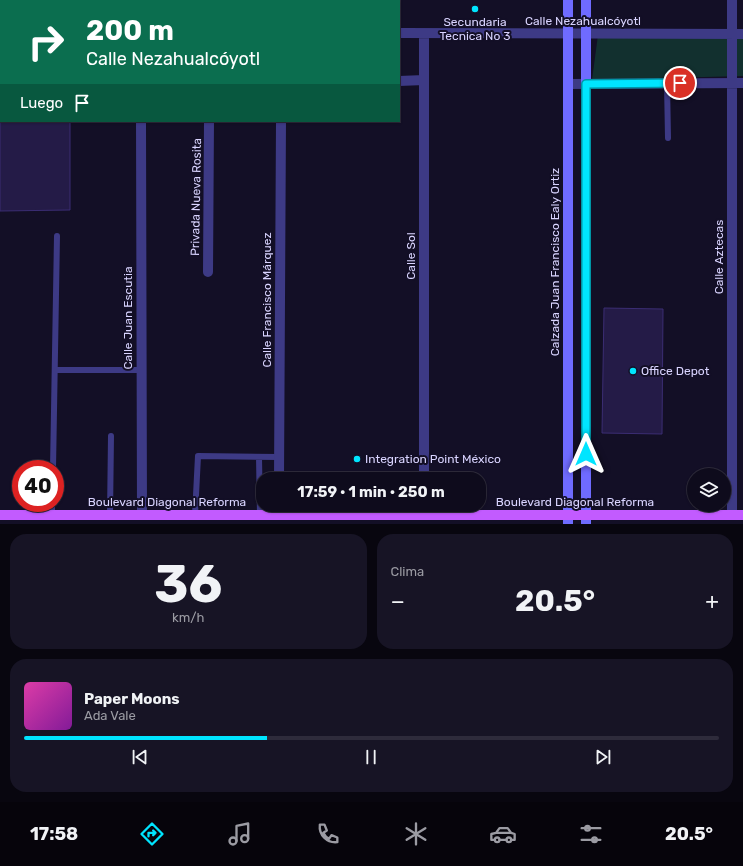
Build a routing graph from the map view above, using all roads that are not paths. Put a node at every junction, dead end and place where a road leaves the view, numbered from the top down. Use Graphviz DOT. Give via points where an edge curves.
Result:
graph roads {
  1 [pos="568,0"];
  2 [pos="586,0"];
  3 [pos="732,0"];
  4 [pos="400,34"];
  5 [pos="424,34"];
  6 [pos="568,34"];
  7 [pos="586,34"];
  8 [pos="732,34"];
  9 [pos="743,34"];
  10 [pos="424,80"];
  11 [pos="400,81"];
  12 [pos="667,83"];
  13 [pos="732,83"];
  14 [pos="743,83"];
  15 [pos="568,84"];
  16 [pos="586,84"];
  17 [pos="141,122"];
  18 [pos="209,122"];
  19 [pos="281,122"];
  20 [pos="668,138"];
  21 [pos="56,236"];
  22 [pos="208,272"];
  23 [pos="56,370"];
  24 [pos="142,370"];
  25 [pos="111,436"];
  26 [pos="259,457"];
  27 [pos="279,457"];
  28 [pos="53,460"];
  29 [pos="279,472"];
  30 [pos="424,472"];
  31 [pos="271,512"];
  32 [pos="456,512"];
  33 [pos="0,515"];
  34 [pos="52,515"];
  35 [pos="110,515"];
  36 [pos="142,515"];
  37 [pos="196,515"];
  38 [pos="260,515"];
  39 [pos="732,515"];
  40 [pos="743,515"];
  41 [pos="568,519"];
  42 [pos="586,519"];
  1 -- 6 [label="street, Calzada Juan Francisco Ealy Ortiz"];
  2 -- 7 [label="street"];
  3 -- 8 [label="street, Calle Aztecas"];
  4 -- 5 [label="street, Calle Nezahualcóyotl"];
  5 -- 6 [label="street, Calle Nezahualcóyotl"];
  5 -- 10 [label="street, Calle Sol"];
  6 -- 7 [label="street, Calle Nezahualcóyotl"];
  6 -- 15 [label="street, Calzada Juan Francisco Ealy Ortiz"];
  7 -- 8 [label="street, Calle Nezahualcóyotl"];
  7 -- 16 [label="street"];
  8 -- 9 [label="street, Calle Nezahualcóyotl"];
  8 -- 13 [label="street, Calle Aztecas"];
  10 -- 11 [label="street"];
  10 -- 30 [label="street, Calle Sol"];
  12 -- 13 [label="street"];
  12 -- 16 [label="street"];
  12 -- 20 [label="lane"];
  13 -- 14 [label="street"];
  13 -- 39 [label="street, Calle Aztecas"];
  15 -- 16 [label="street"];
  15 -- 41 [label="street, Calzada Juan Francisco Ealy Ortiz"];
  16 -- 42 [label="street"];
  17 -- 24 [label="street, Calle Juan Escutia"];
  18 -- 22 [label="street, Privada Nueva Rosita"];
  19 -- 27 [label="street, Calle Francisco Márquez"];
  21 -- 23 [label="lane"];
  23 -- 24 [label="lane"];
  23 -- 28 [label="lane"];
  24 -- 36 [label="street, Calle Juan Escutia"];
  25 -- 35 [label="lane"];
  26 -- 27 [label="lane"];
  26 -- 37 [label="lane" via="198,456"];
  26 -- 38 [label="lane"];
  27 -- 29 [label="street, Calle Francisco Márquez"];
  31 -- 38 [label="main road, Boulevard Diagonal Reforma"];
  32 -- 41 [label="main road, Boulevard Diagonal Reforma"];
  33 -- 34 [label="main road, Boulevard Diagonal Reforma"];
  34 -- 35 [label="main road, Boulevard Diagonal Reforma"];
  35 -- 36 [label="main road, Boulevard Diagonal Reforma"];
  36 -- 37 [label="main road, Boulevard Diagonal Reforma"];
  37 -- 38 [label="main road, Boulevard Diagonal Reforma"];
  39 -- 40 [label="main road, Boulevard Diagonal Reforma"];
  39 -- 42 [label="main road, Boulevard Diagonal Reforma"];
  41 -- 42 [label="main road, Boulevard Diagonal Reforma"];
}
